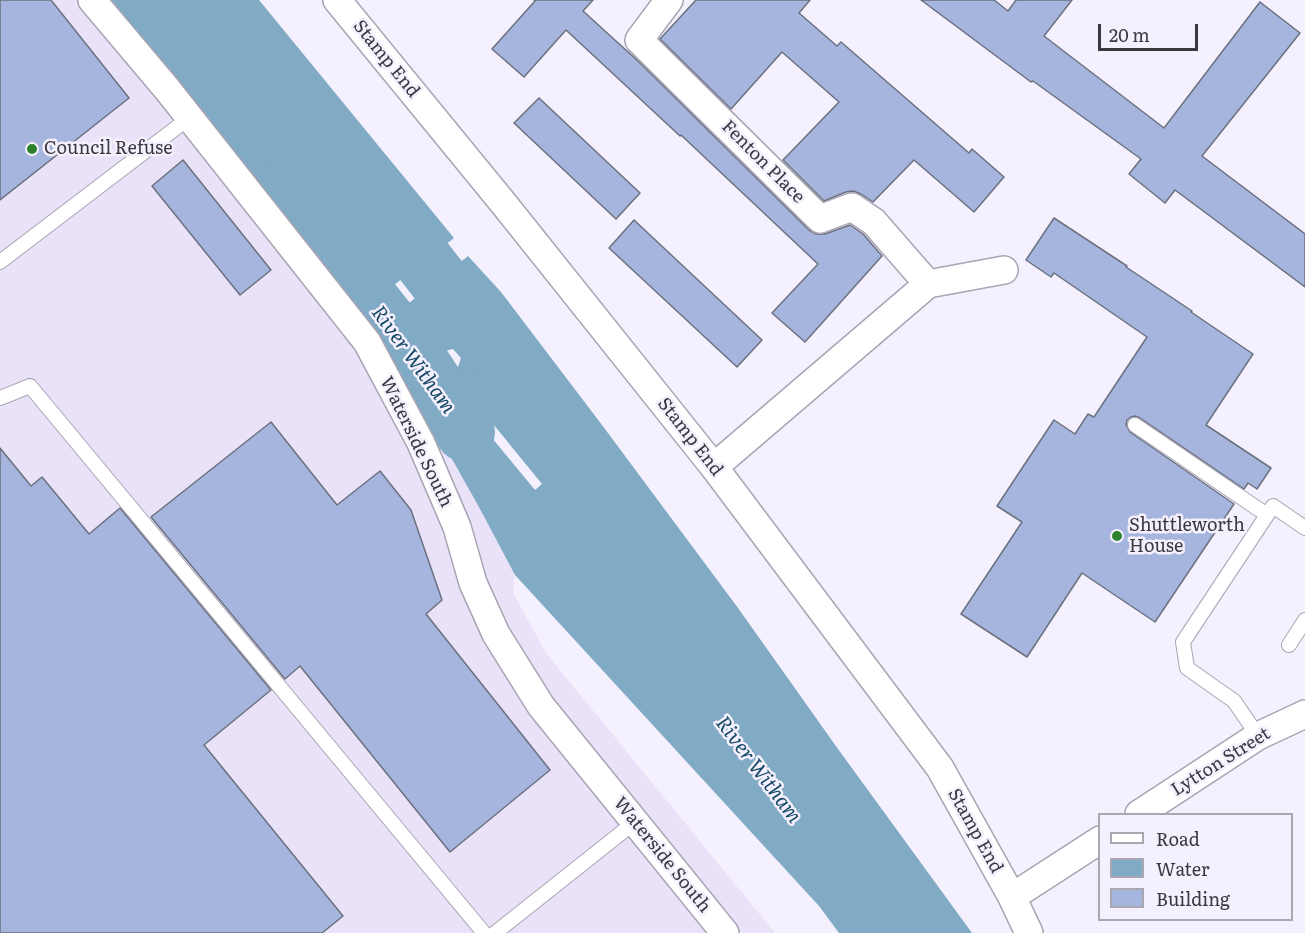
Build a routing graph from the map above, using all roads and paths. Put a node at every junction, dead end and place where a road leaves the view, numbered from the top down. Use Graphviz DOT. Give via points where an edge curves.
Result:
graph roads {
  1 [pos="92,0"];
  2 [pos="337,0"];
  3 [pos="669,0"];
  4 [pos="189,118"];
  5 [pos="0,262"];
  6 [pos="1004,270"];
  7 [pos="928,284"];
  8 [pos="0,398"];
  9 [pos="1135,425"];
  10 [pos="714,467"];
  11 [pos="1267,515"];
  12 [pos="1305,528"];
  13 [pos="1305,620"];
  14 [pos="1289,645"];
  15 [pos="1305,714"];
  16 [pos="1258,736"];
  17 [pos="1141,813"];
  18 [pos="635,822"];
  19 [pos="1098,841"];
  20 [pos="1012,897"];
  21 [pos="483,933"];
  22 [pos="495,933"];
  23 [pos="725,933"];
  24 [pos="1029,933"];
  1 -- 4 [label="street, Waterside South"];
  2 -- 10 [label="street, Stamp End"];
  3 -- 7 [label="street, Fenton Place" via="639,40 820,219 852,207 874,222"];
  4 -- 5 [label="lane"];
  4 -- 18 [label="street, Waterside South" via="367,342 421,443 457,527 472,583 496,634 541,706"];
  6 -- 7 [label="street"];
  7 -- 10 [label="street"];
  8 -- 21 [label="lane" via="30,386"];
  9 -- 11 [label="lane"];
  10 -- 20 [label="street, Stamp End" via="940,768"];
  11 -- 12 [label="lane" via="1273,506"];
  11 -- 16 [label="lane" via="1183,642 1187,668 1234,701"];
  13 -- 14 [label="lane"];
  15 -- 16 [label="street, Lytton Street"];
  16 -- 17 [label="street, Lytton Street"];
  18 -- 22 [label="lane"];
  18 -- 23 [label="street, Waterside South"];
  19 -- 20 [label="street"];
  20 -- 24 [label="street, Stamp End"];
}
